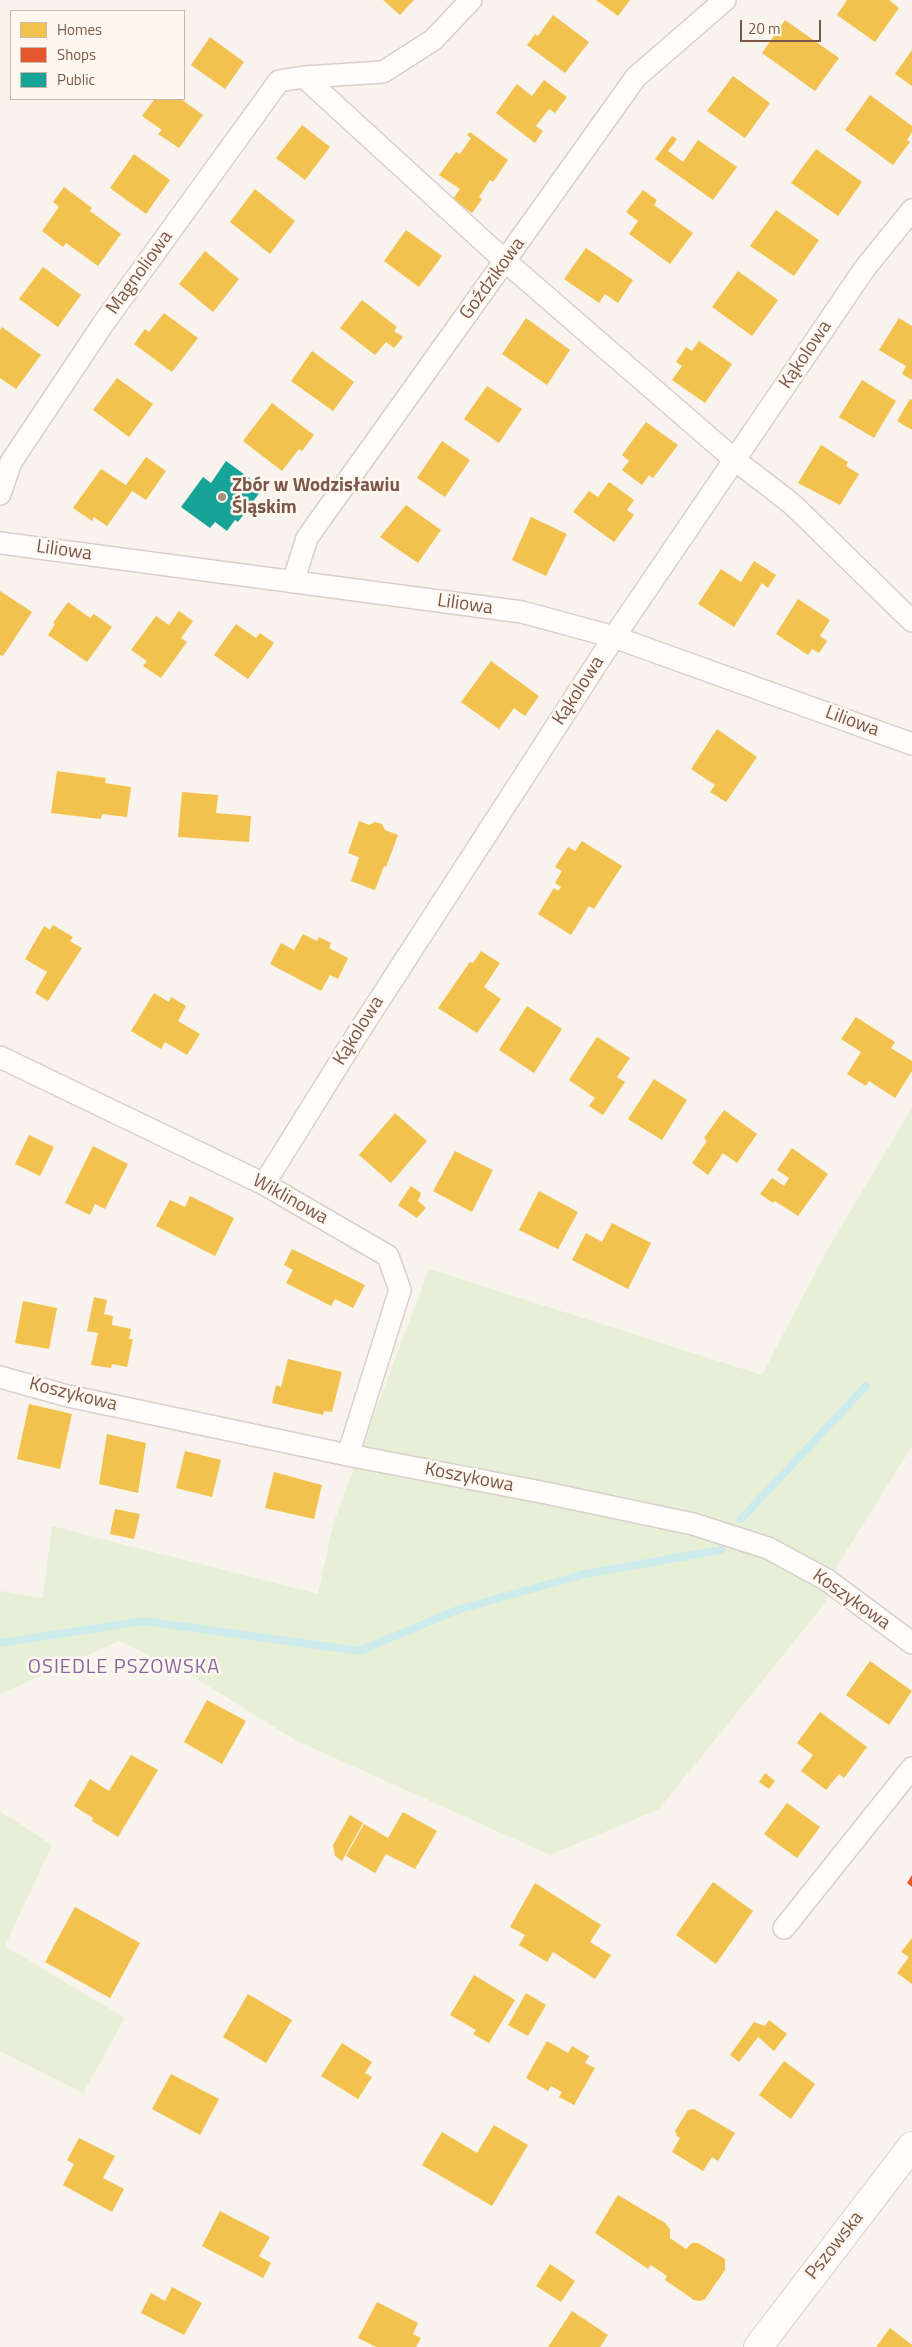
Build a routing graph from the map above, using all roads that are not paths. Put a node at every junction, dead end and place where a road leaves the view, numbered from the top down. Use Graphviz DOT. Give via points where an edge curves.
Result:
graph roads {
  1 [pos="471,0"];
  2 [pos="725,0"];
  3 [pos="304,77"];
  4 [pos="912,210"];
  5 [pos="505,261"];
  6 [pos="735,460"];
  7 [pos="0,494"];
  8 [pos="0,543"];
  9 [pos="293,582"];
  10 [pos="912,621"];
  11 [pos="614,637"];
  12 [pos="912,744"];
  13 [pos="0,1057"];
  14 [pos="264,1184"];
  15 [pos="0,1377"];
  16 [pos="348,1456"];
  17 [pos="912,1643"];
  18 [pos="912,1768"];
  19 [pos="784,1928"];
  20 [pos="912,2146"];
  21 [pos="758,2347"];
  1 -- 3 [label="street, Magnoliowa" via="433,40 383,72"];
  2 -- 5 [label="street, Goździkowa" via="636,77"];
  3 -- 5 [label="street"];
  3 -- 7 [label="street, Magnoliowa" via="279,81 211,174 103,324 11,462"];
  4 -- 6 [label="street, Kąkolowa" via="865,268"];
  5 -- 6 [label="street"];
  5 -- 9 [label="street, Goździkowa" via="307,538"];
  6 -- 10 [label="street" via="792,504"];
  6 -- 11 [label="street, Kąkolowa"];
  8 -- 9 [label="street, Liliowa"];
  9 -- 11 [label="street, Liliowa" via="522,612"];
  11 -- 12 [label="street, Liliowa"];
  11 -- 14 [label="street, Kąkolowa"];
  13 -- 14 [label="street, Wiklinowa"];
  14 -- 16 [label="street, Wiklinowa" via="388,1256 400,1290"];
  15 -- 16 [label="street, Koszykowa" via="68,1396"];
  16 -- 17 [label="street, Koszykowa" via="693,1524 768,1548 827,1580"];
  18 -- 19 [label="street"];
  20 -- 21 [label="main road, Pszowska"];
}
